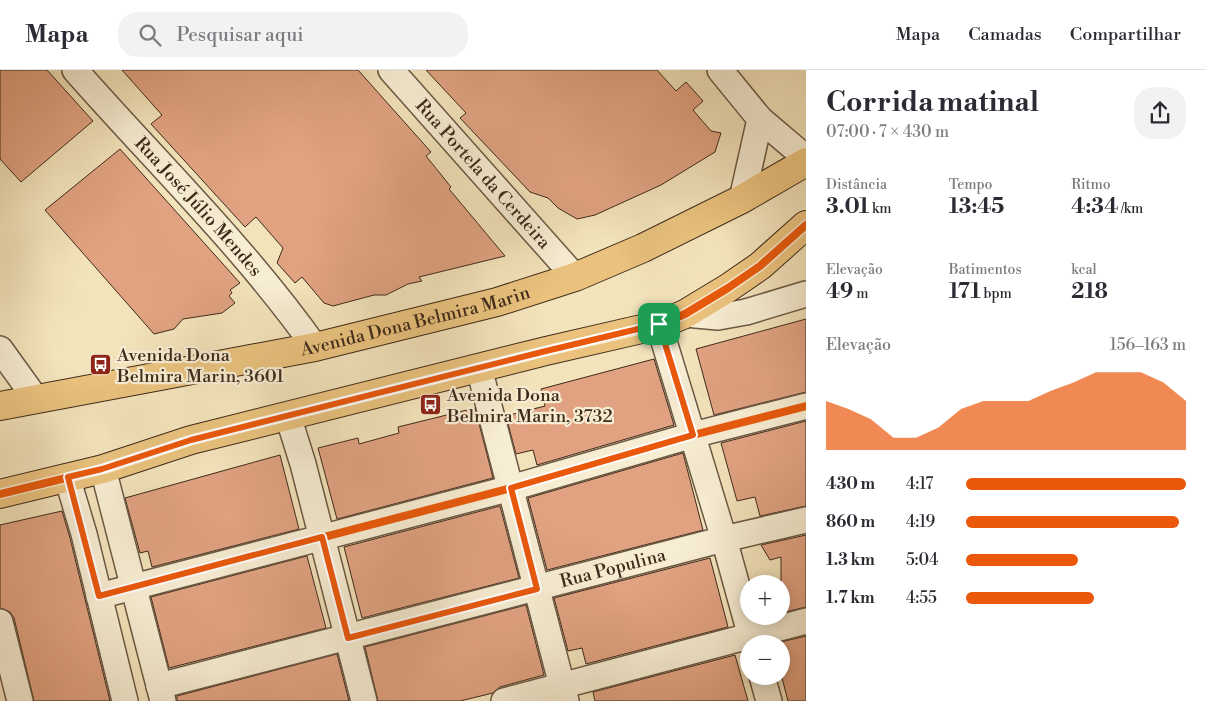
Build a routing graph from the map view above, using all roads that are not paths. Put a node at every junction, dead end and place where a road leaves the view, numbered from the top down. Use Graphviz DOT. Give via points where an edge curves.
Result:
graph roads {
  1 [pos="75,70"];
  2 [pos="391,70"];
  3 [pos="720,70"];
  4 [pos="760,118"];
  5 [pos="806,158"];
  6 [pos="806,162"];
  7 [pos="742,198"];
  8 [pos="806,225"];
  9 [pos="576,277"];
  10 [pos="806,294"];
  11 [pos="685,314"];
  12 [pos="659,324"];
  13 [pos="315,347"];
  14 [pos="0,349"];
  15 [pos="479,368"];
  16 [pos="36,399"];
  17 [pos="0,406"];
  18 [pos="806,406"];
  19 [pos="288,416"];
  20 [pos="693,435"];
  21 [pos="102,469"];
  22 [pos="68,477"];
  23 [pos="511,488"];
  24 [pos="0,494"];
  25 [pos="806,520"];
  26 [pos="322,537"];
  27 [pos="724,539"];
  28 [pos="134,587"];
  29 [pos="537,589"];
  30 [pos="99,596"];
  31 [pos="806,621"];
  32 [pos="0,622"];
  33 [pos="751,635"];
  34 [pos="764,635"];
  35 [pos="348,638"];
  36 [pos="740,643"];
  37 [pos="765,685"];
  38 [pos="161,694"];
  39 [pos="564,694"];
  40 [pos="20,701"];
  41 [pos="126,701"];
  42 [pos="364,701"];
  43 [pos="504,701"];
  44 [pos="769,701"];
  1 -- 13 [label="street, Rua José Júlio Mendes" via="242,252"];
  2 -- 9 [label="street, Rua Portela da Cerdeira"];
  3 -- 4 [label="street"];
  4 -- 5 [label="street"];
  4 -- 7 [label="street"];
  6 -- 7 [label="main road, Avenida Dona Belmira Marin"];
  7 -- 9 [label="main road, Avenida Dona Belmira Marin" via="643,248"];
  8 -- 11 [label="main road" via="760,266"];
  9 -- 13 [label="main road, Avenida Dona Belmira Marin" via="497,302"];
  10 -- 11 [label="street" via="718,317"];
  11 -- 12 [label="main road"];
  12 -- 15 [label="main road"];
  12 -- 20 [label="street"];
  13 -- 16 [label="main road, Avenida Dona Belmira Marin"];
  14 -- 16 [label="street"];
  15 -- 19 [label="main road"];
  15 -- 23 [label="street"];
  16 -- 17 [label="main road, Avenida Dona Belmira Marin"];
  18 -- 20 [label="street"];
  19 -- 21 [label="main road" via="191,440"];
  19 -- 26 [label="street"];
  20 -- 23 [label="street"];
  20 -- 27 [label="street"];
  21 -- 22 [label="main road"];
  21 -- 28 [label="street"];
  22 -- 24 [label="main road"];
  22 -- 30 [label="street"];
  23 -- 26 [label="street"];
  23 -- 29 [label="street"];
  25 -- 27 [label="street, Rua Populina"];
  26 -- 28 [label="street"];
  26 -- 35 [label="street"];
  27 -- 29 [label="street, Rua Populina"];
  27 -- 33 [label="street"];
  28 -- 30 [label="street"];
  28 -- 38 [label="street"];
  29 -- 35 [label="street, Rua Populina"];
  29 -- 39 [label="street"];
  30 -- 41 [label="street"];
  31 -- 34 [label="street"];
  32 -- 40 [label="street"];
  35 -- 38 [label="street, Rua Populina"];
  35 -- 42 [label="street"];
  36 -- 39 [label="street"];
  37 -- 44 [label="street"];
  39 -- 43 [label="street"];
}
